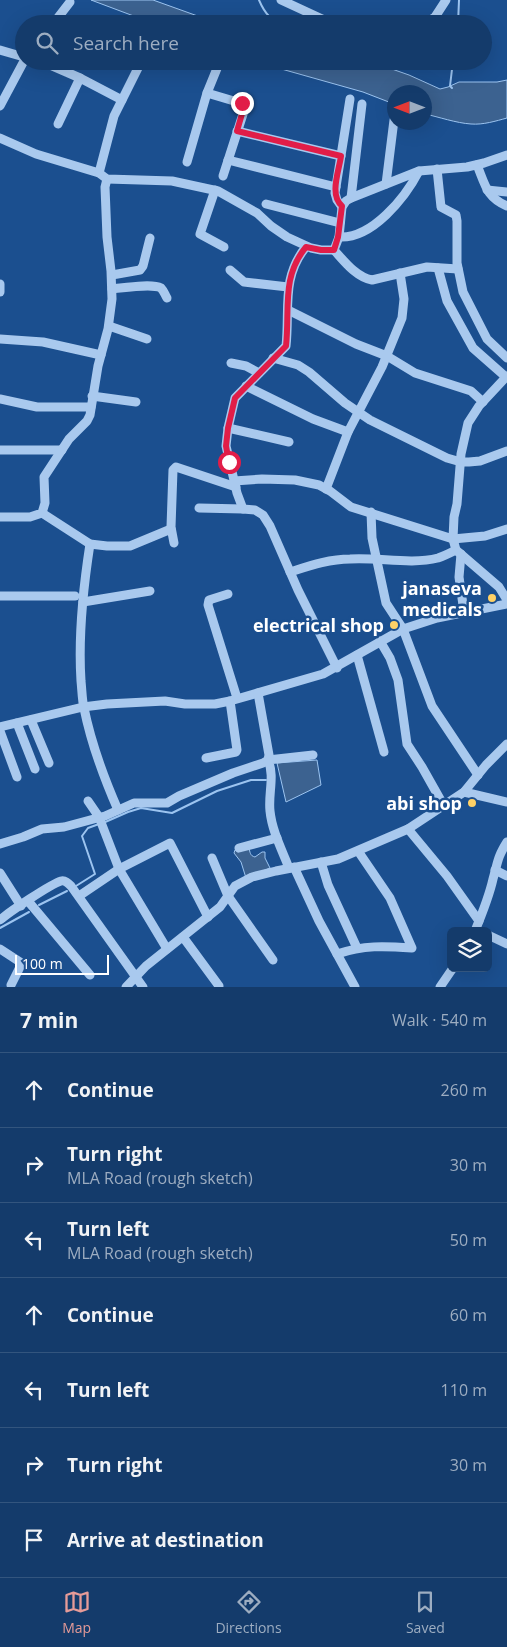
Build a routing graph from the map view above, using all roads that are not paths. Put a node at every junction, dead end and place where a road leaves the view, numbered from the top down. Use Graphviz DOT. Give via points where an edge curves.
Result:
graph roads {
  1 [pos="281,0"];
  2 [pos="446,0"];
  3 [pos="70,2"];
  4 [pos="60,15"];
  5 [pos="314,15"];
  6 [pos="436,15"];
  7 [pos="0,50"];
  8 [pos="15,54"];
  9 [pos="19,70"];
  10 [pos="62,70"];
  11 [pos="137,70"];
  12 [pos="217,70"];
  13 [pos="80,78"];
  14 [pos="208,93"];
  15 [pos="350,99"];
  16 [pos="122,100"];
  17 [pos="362,104"];
  18 [pos="0,106"];
  19 [pos="58,124"];
  20 [pos="393,130"];
  21 [pos="237,131"];
  22 [pos="0,138"];
  23 [pos="507,154"];
  24 [pos="341,156"];
  25 [pos="228,160"];
  26 [pos="187,162"];
  27 [pos="477,165"];
  28 [pos="437,169"];
  29 [pos="419,171"];
  30 [pos="99,173"];
  31 [pos="222,176"];
  32 [pos="107,179"];
  33 [pos="386,184"];
  34 [pos="336,187"];
  35 [pos="216,190"];
  36 [pos="487,190"];
  37 [pos="507,192"];
  38 [pos="352,198"];
  39 [pos="266,204"];
  40 [pos="342,206"];
  41 [pos="507,206"];
  42 [pos="340,223"];
  43 [pos="338,237"];
  44 [pos="150,238"];
  45 [pos="224,247"];
  46 [pos="306,247"];
  47 [pos="334,250"];
  48 [pos="438,268"];
  49 [pos="230,270"];
  50 [pos="458,270"];
  51 [pos="400,273"];
  52 [pos="112,275"];
  53 [pos="0,284"];
  54 [pos="288,287"];
  55 [pos="112,289"];
  56 [pos="0,292"];
  57 [pos="167,298"];
  58 [pos="288,310"];
  59 [pos="109,326"];
  60 [pos="0,338"];
  61 [pos="147,339"];
  62 [pos="101,355"];
  63 [pos="387,356"];
  64 [pos="273,358"];
  65 [pos="507,358"];
  66 [pos="231,363"];
  67 [pos="259,373"];
  68 [pos="507,376"];
  69 [pos="246,386"];
  70 [pos="92,396"];
  71 [pos="0,399"];
  72 [pos="136,402"];
  73 [pos="483,402"];
  74 [pos="91,407"];
  75 [pos="358,412"];
  76 [pos="228,428"];
  77 [pos="348,432"];
  78 [pos="289,442"];
  79 [pos="0,450"];
  80 [pos="62,450"];
  81 [pos="507,451"];
  82 [pos="461,462"];
  83 [pos="235,484"];
  84 [pos="326,489"];
  85 [pos="199,508"];
  86 [pos="243,509"];
  87 [pos="371,512"];
  88 [pos="42,513"];
  89 [pos="0,517"];
  90 [pos="507,529"];
  91 [pos="171,530"];
  92 [pos="453,539"];
  93 [pos="174,543"];
  94 [pos="90,544"];
  95 [pos="459,552"];
  96 [pos="376,558"];
  97 [pos="290,572"];
  98 [pos="150,591"];
  99 [pos="228,594"];
  100 [pos="0,596"];
  101 [pos="79,599"];
  102 [pos="507,600"];
  103 [pos="507,604"];
  104 [pos="464,612"];
  105 [pos="403,629"];
  106 [pos="380,641"];
  107 [pos="357,655"];
  108 [pos="337,668"];
  109 [pos="258,692"];
  110 [pos="233,699"];
  111 [pos="83,707"];
  112 [pos="31,720"];
  113 [pos="16,723"];
  114 [pos="0,727"];
  115 [pos="0,730"];
  116 [pos="507,744"];
  117 [pos="384,752"];
  118 [pos="313,755"];
  119 [pos="206,758"];
  120 [pos="268,760"];
  121 [pos="49,763"];
  122 [pos="35,768"];
  123 [pos="478,775"];
  124 [pos="16,777"];
  125 [pos="464,792"];
  126 [pos="88,801"];
  127 [pos="507,802"];
  128 [pos="444,806"];
  129 [pos="118,810"];
  130 [pos="99,817"];
  131 [pos="408,829"];
  132 [pos="276,838"];
  133 [pos="507,842"];
  134 [pos="0,844"];
  135 [pos="238,848"];
  136 [pos="358,851"];
  137 [pos="212,858"];
  138 [pos="321,862"];
  139 [pos="292,868"];
  140 [pos="120,869"];
  141 [pos="495,870"];
  142 [pos="0,873"];
  143 [pos="507,876"];
  144 [pos="79,896"];
  145 [pos="228,896"];
  146 [pos="24,903"];
  147 [pos="208,917"];
  148 [pos="0,920"];
  149 [pos="478,927"];
  150 [pos="492,936"];
  151 [pos="183,937"];
  152 [pos="507,944"];
  153 [pos="0,948"];
  154 [pos="357,948"];
  155 [pos="167,949"];
  156 [pos="337,954"];
  157 [pos="273,960"];
  158 [pos="450,972"];
  159 [pos="90,974"];
  160 [pos="136,977"];
  161 [pos="11,985"];
  162 [pos="219,986"];
  163 [pos="126,987"];
  164 [pos="143,987"];
  165 [pos="355,987"];
  166 [pos="440,987"];
  1 -- 5 [label="street"];
  2 -- 6 [label="street"];
  3 -- 4 [label="street"];
  7 -- 8 [label="street"];
  9 -- 18 [label="street"];
  10 -- 13 [label="street"];
  11 -- 16 [label="street"];
  12 -- 14 [label="street"];
  13 -- 16 [label="street"];
  13 -- 19 [label="street"];
  14 -- 21 [label="street" via="244,104"];
  14 -- 26 [label="street"];
  15 -- 24 [label="street"];
  16 -- 30 [label="street" via="114,116"];
  17 -- 38 [label="street"];
  20 -- 33 [label="street"];
  21 -- 24 [label="street"];
  21 -- 25 [label="street"];
  22 -- 30 [label="street" via="36,154"];
  23 -- 27 [label="street"];
  24 -- 34 [label="street"];
  25 -- 31 [label="street"];
  25 -- 34 [label="street"];
  27 -- 28 [label="street"];
  27 -- 36 [label="street"];
  28 -- 29 [label="street"];
  28 -- 50 [label="street" via="441,207 456,215"];
  29 -- 33 [label="street"];
  29 -- 43 [label="street" via="411,188 387,214 353,236"];
  30 -- 32 [label="street"];
  32 -- 35 [label="street" via="172,181"];
  32 -- 52 [label="street" via="107,237"];
  33 -- 38 [label="street"];
  34 -- 40 [label="street" via="336,200"];
  35 -- 45 [label="street" via="200,234"];
  35 -- 46 [label="street" via="257,213 271,226"];
  36 -- 37 [label="street"];
  36 -- 41 [label="street"];
  38 -- 40 [label="street"];
  39 -- 42 [label="street"];
  40 -- 42 [label="street"];
  42 -- 43 [label="street"];
  43 -- 47 [label="street"];
  44 -- 52 [label="street" via="140,270"];
  46 -- 47 [label="street"];
  46 -- 54 [label="street" via="296,261"];
  47 -- 51 [label="street" via="367,279 377,280"];
  48 -- 50 [label="street"];
  48 -- 51 [label="street"];
  48 -- 68 [label="street" via="447,300 473,348"];
  49 -- 54 [label="street" via="244,282"];
  50 -- 65 [label="street" via="463,292 487,339"];
  51 -- 63 [label="street" via="404,308"];
  52 -- 55 [label="street"];
  53 -- 56 [label="street"];
  54 -- 58 [label="street"];
  55 -- 57 [label="street" via="159,287"];
  55 -- 59 [label="street"];
  58 -- 63 [label="street"];
  58 -- 64 [label="street" via="286,346"];
  59 -- 61 [label="street"];
  59 -- 62 [label="street"];
  60 -- 62 [label="street" via="43,342"];
  62 -- 70 [label="street"];
  63 -- 73 [label="street" via="425,377 471,391"];
  63 -- 75 [label="street"];
  64 -- 67 [label="street"];
  64 -- 75 [label="street" via="298,365"];
  66 -- 67 [label="street"];
  67 -- 69 [label="street"];
  68 -- 73 [label="street"];
  69 -- 76 [label="street" via="235,398"];
  69 -- 77 [label="street" via="313,419"];
  70 -- 72 [label="street"];
  70 -- 74 [label="street"];
  71 -- 74 [label="street" via="37,408"];
  73 -- 82 [label="street" via="468,423"];
  74 -- 80 [label="street" via="87,422"];
  75 -- 77 [label="street"];
  75 -- 82 [label="street" via="447,458"];
  76 -- 78 [label="street"];
  76 -- 83 [label="street" via="226,446"];
  77 -- 84 [label="street"];
  79 -- 80 [label="street"];
  80 -- 88 [label="street" via="44,477"];
  81 -- 82 [label="street" via="480,461"];
  82 -- 92 [label="street"];
  83 -- 84 [label="street" via="262,479 295,480"];
  83 -- 86 [label="street"];
  83 -- 91 [label="street" via="176,467 172,476"];
  84 -- 87 [label="street" via="351,506"];
  85 -- 86 [label="street"];
  86 -- 97 [label="street" via="263,515"];
  87 -- 92 [label="street"];
  87 -- 96 [label="street"];
  88 -- 89 [label="street" via="30,517"];
  88 -- 94 [label="street"];
  90 -- 92 [label="street" via="485,536"];
  91 -- 93 [label="street"];
  91 -- 94 [label="street" via="130,546"];
  92 -- 95 [label="street"];
  94 -- 101 [label="street"];
  95 -- 96 [label="street" via="426,560"];
  95 -- 102 [label="street" via="499,587"];
  95 -- 104 [label="street"];
  96 -- 97 [label="street" via="329,561"];
  96 -- 105 [label="street" via="386,603"];
  97 -- 108 [label="street"];
  98 -- 101 [label="street"];
  99 -- 110 [label="street" via="209,600 208,605"];
  100 -- 101 [label="street"];
  101 -- 111 [label="street"];
  103 -- 104 [label="street"];
  104 -- 105 [label="street"];
  105 -- 106 [label="street"];
  105 -- 123 [label="street" via="432,706"];
  106 -- 107 [label="street"];
  106 -- 128 [label="street" via="398,680 407,744"];
  107 -- 108 [label="street"];
  107 -- 117 [label="street"];
  108 -- 109 [label="street"];
  109 -- 110 [label="street"];
  109 -- 120 [label="street"];
  110 -- 111 [label="street" via="215,704 154,701"];
  110 -- 119 [label="street" via="237,750"];
  111 -- 112 [label="street"];
  111 -- 129 [label="street" via="106,784"];
  112 -- 113 [label="street"];
  112 -- 121 [label="street"];
  113 -- 114 [label="street"];
  113 -- 122 [label="street"];
  115 -- 124 [label="street"];
  116 -- 123 [label="street"];
  118 -- 120 [label="street"];
  120 -- 129 [label="street" via="167,803 134,804"];
  120 -- 132 [label="street" via="271,767 270,812"];
  123 -- 125 [label="street"];
  125 -- 127 [label="street"];
  125 -- 128 [label="street"];
  126 -- 130 [label="street"];
  128 -- 131 [label="street"];
  129 -- 130 [label="street"];
  130 -- 134 [label="street" via="64,827 42,829"];
  130 -- 140 [label="street"];
  131 -- 136 [label="street"];
  131 -- 149 [label="street" via="447,876"];
  132 -- 135 [label="street"];
  132 -- 139 [label="street"];
  133 -- 141 [label="street"];
  136 -- 138 [label="street"];
  136 -- 154 [label="street" via="390,898 412,948"];
  137 -- 145 [label="street"];
  138 -- 139 [label="street"];
  138 -- 154 [label="street"];
  139 -- 145 [label="street" via="252,878 235,886"];
  139 -- 156 [label="street"];
  140 -- 144 [label="street"];
  140 -- 147 [label="street" via="170,842"];
  140 -- 155 [label="street"];
  141 -- 143 [label="street"];
  141 -- 149 [label="street"];
  142 -- 146 [label="street"];
  144 -- 146 [label="street" via="72,886 62,881"];
  144 -- 160 [label="street"];
  145 -- 147 [label="street"];
  145 -- 157 [label="street"];
  146 -- 148 [label="street"];
  146 -- 159 [label="street"];
  147 -- 151 [label="street"];
  150 -- 152 [label="street"];
  151 -- 155 [label="street"];
  151 -- 162 [label="street"];
  153 -- 161 [label="street" via="21,965"];
  154 -- 156 [label="street"];
  155 -- 160 [label="street"];
  156 -- 165 [label="street"];
  158 -- 166 [label="street"];
  160 -- 163 [label="street"];
  160 -- 164 [label="street"];
}
